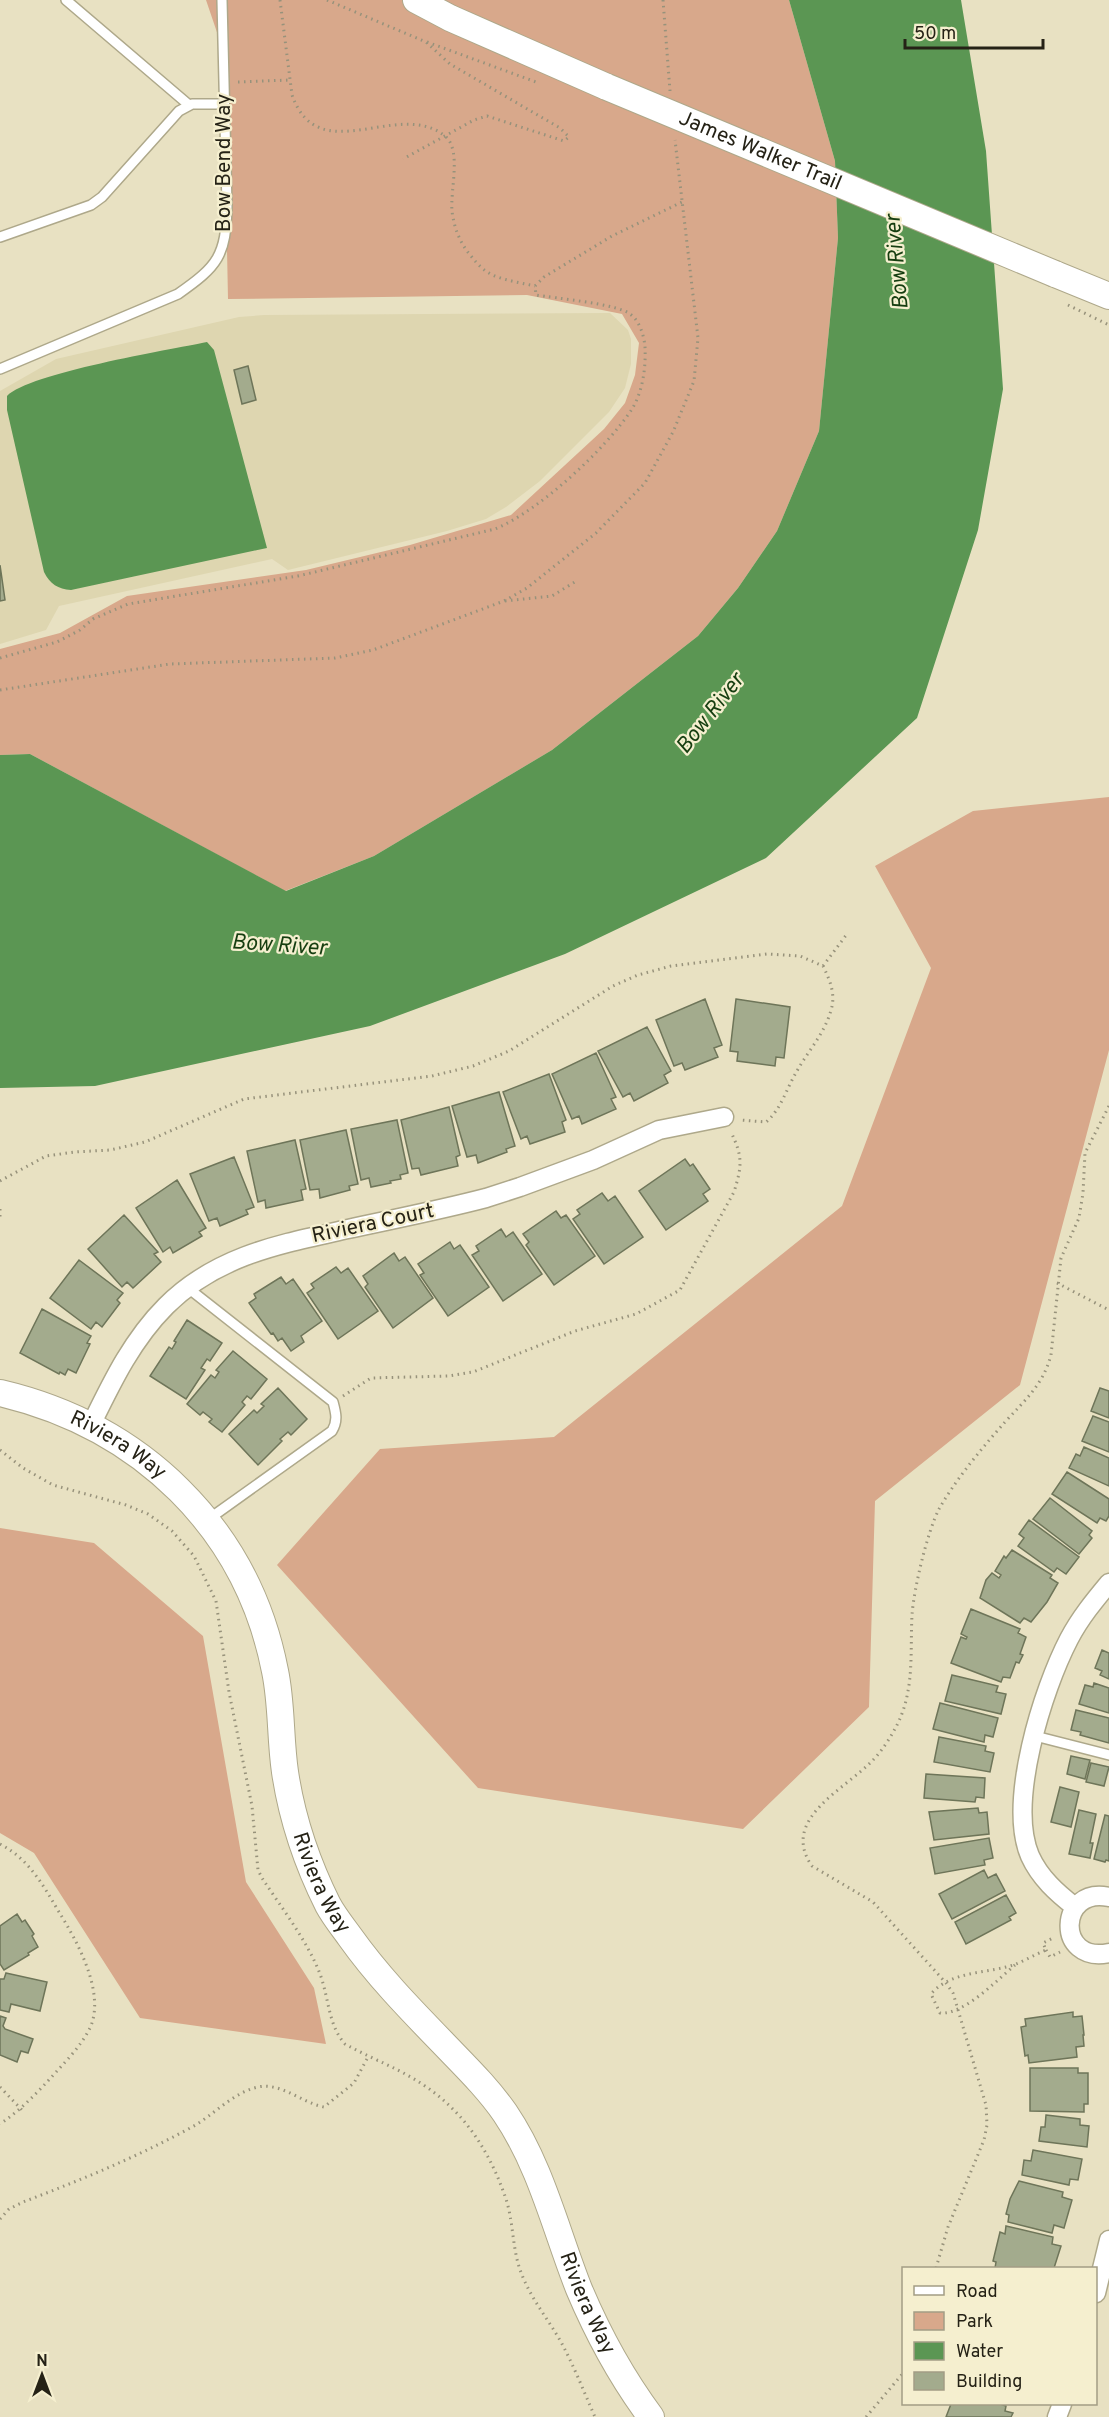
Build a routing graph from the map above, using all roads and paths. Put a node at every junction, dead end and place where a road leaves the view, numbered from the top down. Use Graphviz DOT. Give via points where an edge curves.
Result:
graph roads {
  1 [pos="66,0"];
  2 [pos="222,0"];
  3 [pos="280,0"];
  4 [pos="327,0"];
  5 [pos="416,0"];
  6 [pos="663,0"];
  7 [pos="426,42"];
  8 [pos="290,80"];
  9 [pos="224,83"];
  10 [pos="542,84"];
  11 [pos="670,96"];
  12 [pos="224,104"];
  13 [pos="189,105"];
  14 [pos="674,131"];
  15 [pos="446,137"];
  16 [pos="403,159"];
  17 [pos="682,202"];
  18 [pos="0,237"];
  19 [pos="535,286"];
  20 [pos="1109,296"];
  21 [pos="1063,302"];
  22 [pos="1109,325"];
  23 [pos="0,369"];
  24 [pos="578,580"];
  25 [pos="504,601"];
  26 [pos="0,658"];
  27 [pos="0,690"];
  28 [pos="847,934"];
  29 [pos="823,966"];
  30 [pos="1109,1106"];
  31 [pos="724,1117"];
  32 [pos="0,1181"];
  33 [pos="0,1209"];
  34 [pos="0,1217"];
  35 [pos="1057,1283"];
  36 [pos="188,1288"];
  37 [pos="1109,1310"];
  38 [pos="0,1393"];
  39 [pos="333,1401"];
  40 [pos="91,1425"];
  41 [pos="206,1521"];
  42 [pos="1109,1583"];
  43 [pos="1035,1736"];
  44 [pos="1109,1755"];
  45 [pos="0,1844"];
  46 [pos="1109,1898"];
  47 [pos="1075,1907"];
  48 [pos="1056,1936"];
  49 [pos="1046,1950"];
  50 [pos="1062,1951"];
  51 [pos="1109,1953"];
  52 [pos="1015,1965"];
  53 [pos="946,1983"];
  54 [pos="958,2008"];
  55 [pos="368,2057"];
  56 [pos="0,2087"];
  57 [pos="22,2109"];
  58 [pos="0,2124"];
  59 [pos="0,2219"];
  60 [pos="1109,2240"];
  61 [pos="936,2267"];
  62 [pos="1097,2285"];
  63 [pos="902,2373"];
  64 [pos="651,2417"];
  65 [pos="866,2417"];
  1 -- 13 [label="lane"];
  2 -- 9 [label="lane, Bow Bend Way"];
  3 -- 8 [label="path"];
  4 -- 7 [label="path"];
  5 -- 20 [label="street, James Walker Trail, bridge" via="607,87"];
  6 -- 11 [label="path"];
  7 -- 10 [label="path"];
  7 -- 15 [label="path" via="450,64 567,132 568,137 564,141 487,116"];
  8 -- 9 [label="path"];
  8 -- 15 [label="path" via="296,107 304,119 322,130 412,126 432,128"];
  9 -- 12 [label="lane, Bow Bend Way"];
  12 -- 13 [label="lane"];
  12 -- 23 [label="lane, Bow Bend Way" via="226,236 218,259 203,277 178,294"];
  13 -- 18 [label="lane" via="171,117 91,205"];
  14 -- 17 [label="path"];
  15 -- 16 [label="path"];
  15 -- 19 [label="path" via="454,152 452,213 465,249 477,264 495,276"];
  17 -- 19 [label="path" via="612,236"];
  17 -- 25 [label="path" via="698,338 694,381 686,407 645,483 623,508 527,588"];
  19 -- 26 [label="path" via="536,296 616,308 631,314 644,334 644,375 633,407 611,436 548,497 513,522 298,576 128,604 93,619 57,642"];
  21 -- 22 [label="path"];
  24 -- 25 [label="path" via="552,596"];
  25 -- 27 [label="path" via="373,650 335,658 170,664"];
  28 -- 29 [label="path"];
  29 -- 31 [label="path" via="833,993 832,1009 774,1114 758,1123"];
  29 -- 32 [label="path" via="800,956 767,954 671,966 613,986 508,1051 473,1066 432,1076 244,1099 145,1142 110,1150 46,1156"];
  30 -- 35 [label="path" via="1085,1153 1079,1218 1061,1258"];
  31 -- 36 [label="street, Riviera Court" via="659,1130 593,1160 486,1198 272,1245 236,1259"];
  31 -- 39 [label="path" via="741,1155 738,1180 680,1290 636,1314 575,1330 473,1372 371,1378"];
  33 -- 34 [label="path"];
  35 -- 37 [label="path"];
  35 -- 53 [label="path" via="1047,1371 960,1478 929,1531 914,1600 912,1667 897,1725 873,1760 812,1814 804,1831 805,1856 812,1866 873,1902"];
  36 -- 39 [label="lane"];
  36 -- 40 [label="street, Riviera Court" via="166,1306 137,1340"];
  38 -- 40 [label="street, Riviera Way" via="56,1409"];
  39 -- 41 [label="lane" via="336,1424 332,1431"];
  40 -- 41 [label="street, Riviera Way" via="162,1473"];
  41 -- 64 [label="street, Riviera Way" via="241,1572 265,1633 275,1669 291,1805 315,1878 331,1910 383,1980 507,2115 543,2189 603,2341"];
  42 -- 43 [label="street" via="1081,1618 1064,1650"];
  43 -- 44 [label="lane"];
  43 -- 47 [label="street" via="1025,1790 1026,1843 1043,1878"];
  45 -- 57 [label="path" via="33,1870 80,1951 92,1987 94,2010 91,2026 81,2043"];
  46 -- 47 [label="street" via="1091,1897"];
  47 -- 51 [label="street" via="1069,1925 1074,1943 1090,1954"];
  48 -- 49 [label="path" via="1043,1943"];
  49 -- 50 [label="path" via="1050,1957"];
  49 -- 52 [label="path"];
  52 -- 53 [label="path"];
  52 -- 54 [label="path" via="971,2002"];
  53 -- 54 [label="path"];
  53 -- 54 [label="path" via="931,1994 940,2013"];
  54 -- 61 [label="path" via="982,2089 987,2126"];
  55 -- 59 [label="path" via="354,2083 324,2107 282,2090 257,2087 155,2147 23,2202"];
  56 -- 57 [label="path"];
  57 -- 58 [label="path"];
  60 -- 62 [label="street"];
  63 -- 65 [label="path"];
}
